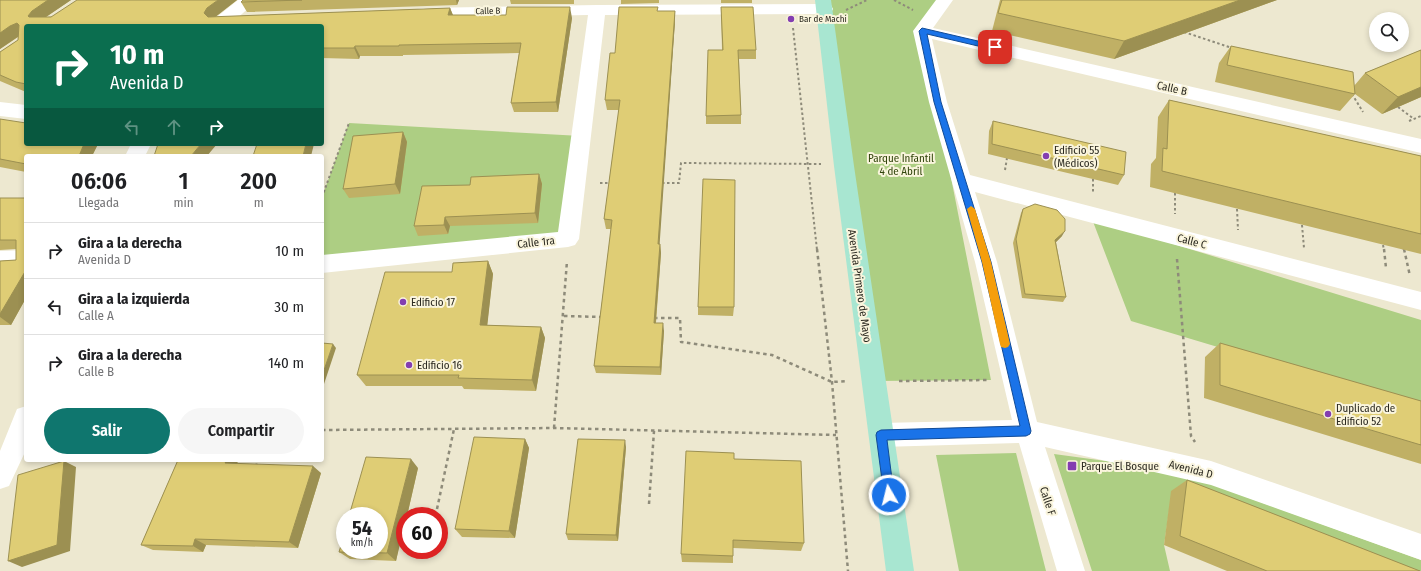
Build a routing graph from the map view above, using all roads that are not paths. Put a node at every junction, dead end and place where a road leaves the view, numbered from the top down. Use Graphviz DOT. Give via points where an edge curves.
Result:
graph roads {
  1 [pos="249,0"];
  2 [pos="944,0"];
  3 [pos="831,7"];
  4 [pos="597,10"];
  5 [pos="407,13"];
  6 [pos="248,19"];
  7 [pos="920,22"];
  8 [pos="222,23"];
  9 [pos="0,109"];
  10 [pos="24,112"];
  11 [pos="1421,146"];
  12 [pos="963,181"];
  13 [pos="24,259"];
  14 [pos="0,260"];
  15 [pos="324,264"];
  16 [pos="1421,301"];
  17 [pos="24,420"];
  18 [pos="1026,431"];
  19 [pos="881,435"];
  20 [pos="8,447"];
  21 [pos="0,477"];
  22 [pos="1421,547"];
  23 [pos="900,571"];
  24 [pos="1071,571"];
  1 -- 8 [label="street"];
  2 -- 7 [label="street"];
  3 -- 4 [label="street, Calle B"];
  3 -- 19 [label="main road, Avenida Primero de Mayo" via="844,166"];
  4 -- 5 [label="street, Calle B"];
  4 -- 15 [label="street, Calle 1ra" via="568,239"];
  6 -- 8 [label="street"];
  7 -- 11 [label="street, Calle B"];
  7 -- 12 [label="street, Calle F" via="938,102"];
  9 -- 10 [label="street"];
  12 -- 16 [label="street, Calle C"];
  12 -- 18 [label="street, Calle F" via="986,262"];
  13 -- 14 [label="street"];
  17 -- 20 [label="street"];
  18 -- 19 [label="street, Avenida D"];
  18 -- 22 [label="street, Avenida D" via="1211,473"];
  18 -- 24 [label="street, Calle F"];
  19 -- 23 [label="main road, Avenida Primero de Mayo"];
  20 -- 21 [label="street"];
}
